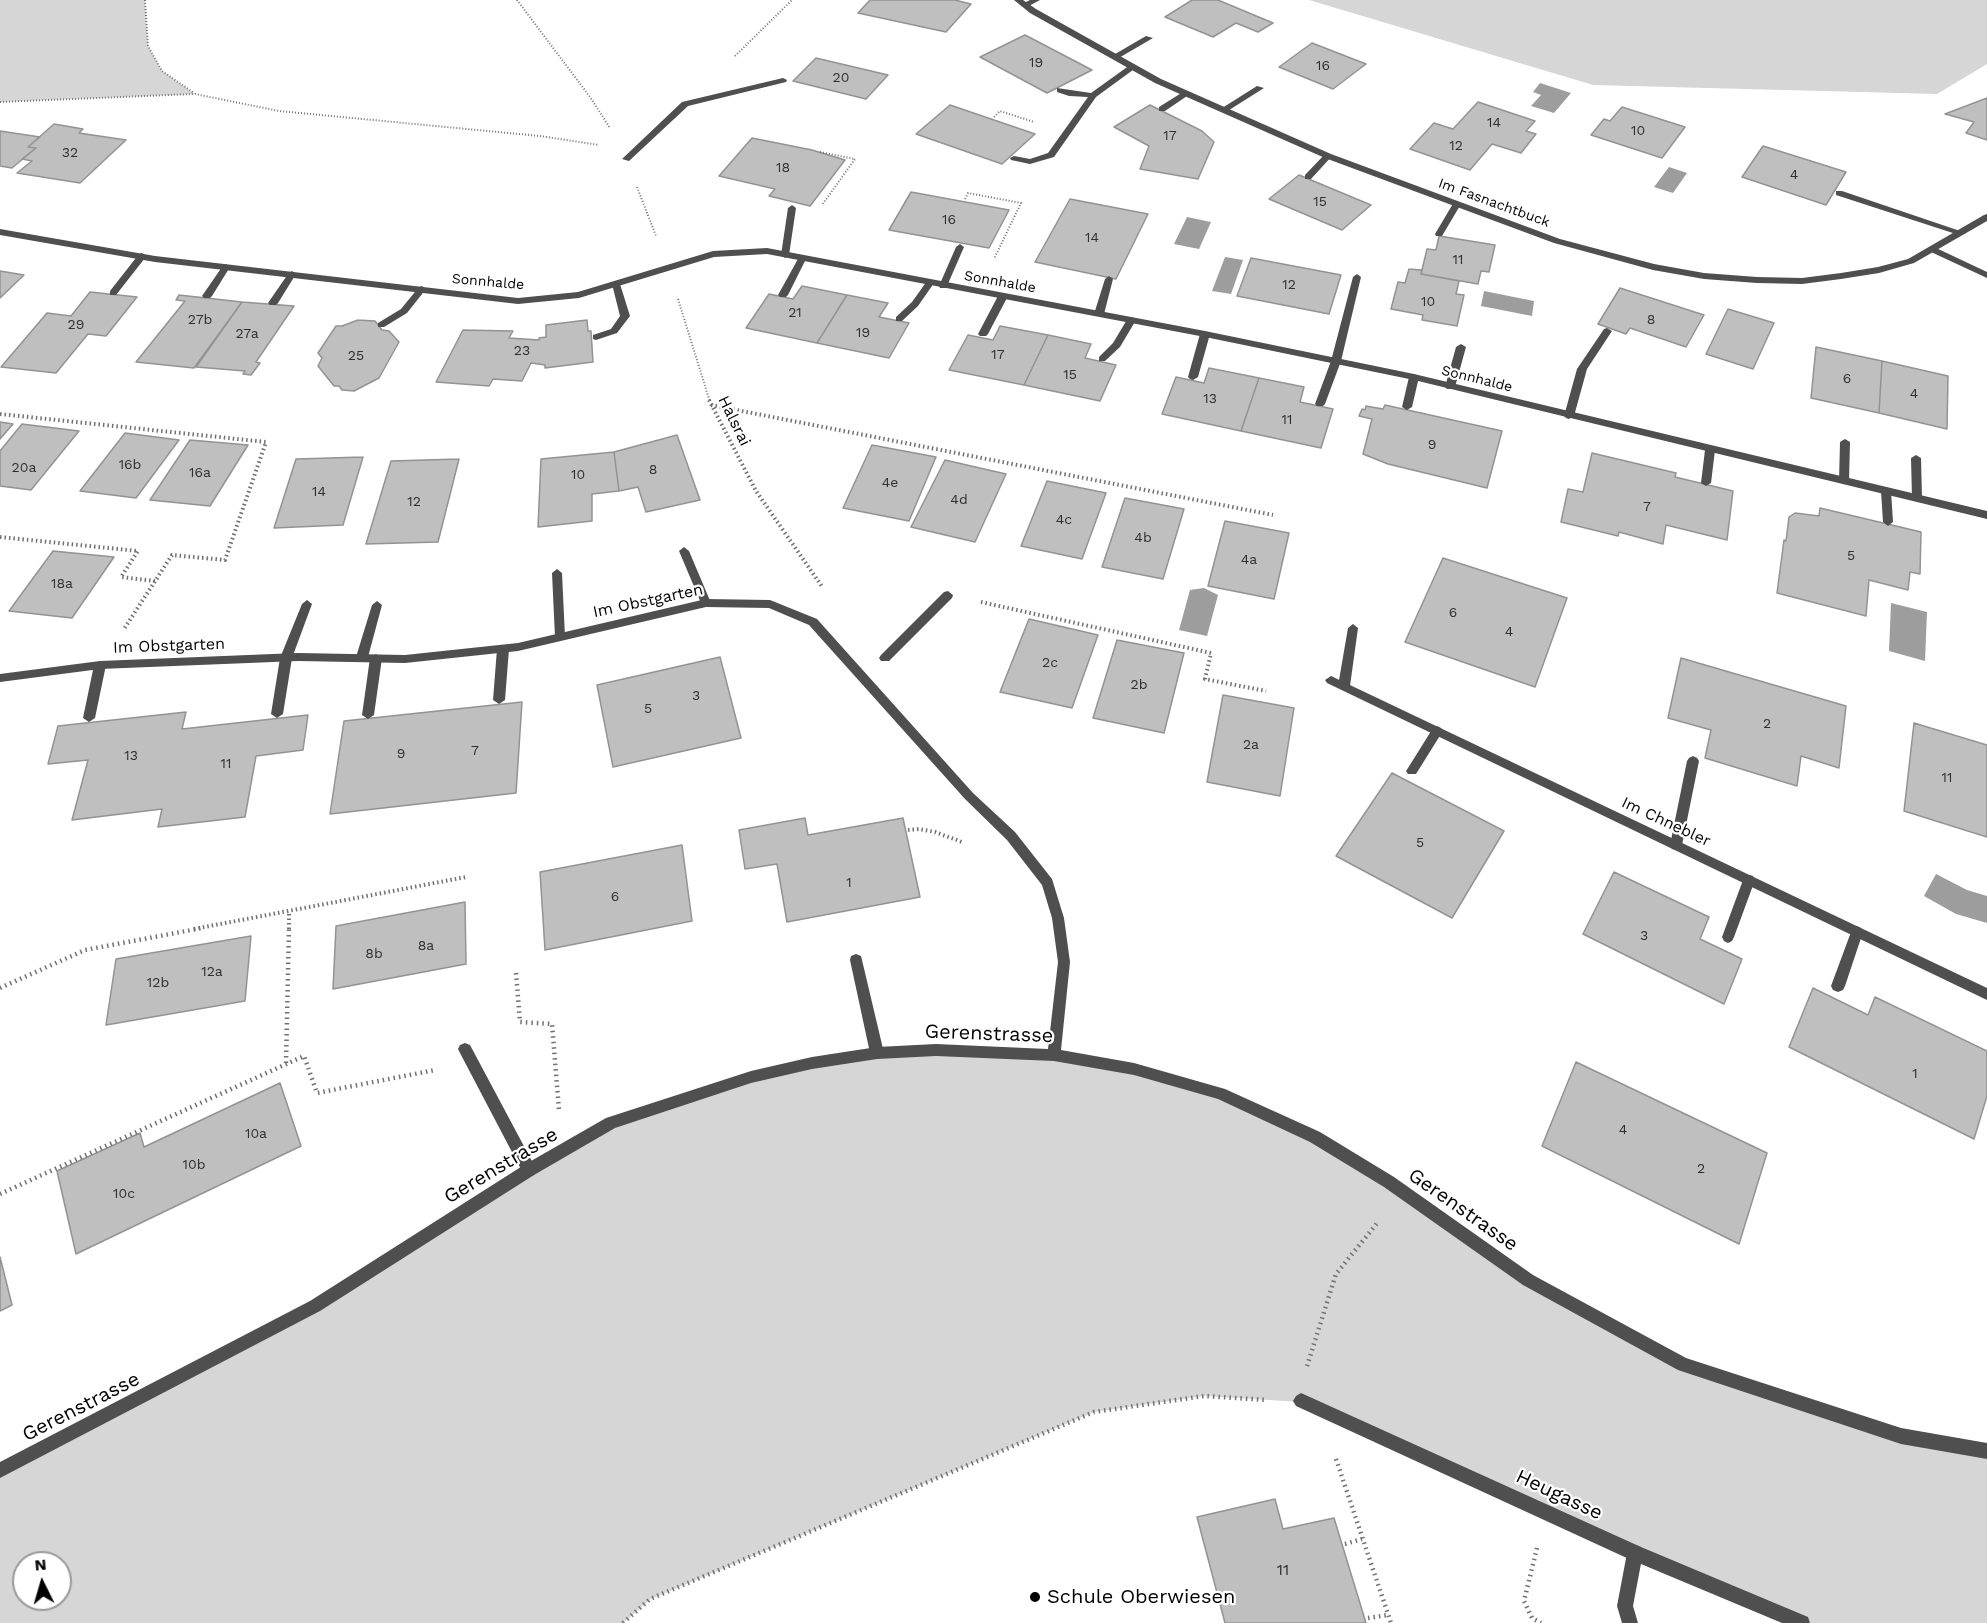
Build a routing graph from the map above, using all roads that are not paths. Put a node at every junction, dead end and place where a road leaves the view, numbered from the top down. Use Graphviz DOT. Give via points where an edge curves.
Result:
graph roads {
  1 [pos="1036,0"];
  2 [pos="1021,3"];
  3 [pos="1149,38"];
  4 [pos="1114,57"];
  5 [pos="1133,67"];
  6 [pos="783,80"];
  7 [pos="1260,88"];
  8 [pos="1060,90"];
  9 [pos="1186,94"];
  10 [pos="1093,95"];
  11 [pos="1162,109"];
  12 [pos="1223,110"];
  13 [pos="1328,156"];
  14 [pos="1014,158"];
  15 [pos="626,159"];
  16 [pos="1308,177"];
  17 [pos="1839,193"];
  18 [pos="1457,204"];
  19 [pos="792,212"];
  20 [pos="1987,217"];
  21 [pos="0,232"];
  22 [pos="1962,233"];
  23 [pos="1439,234"];
  24 [pos="960,247"];
  25 [pos="1934,250"];
  26 [pos="785,255"];
  27 [pos="142,256"];
  28 [pos="802,259"];
  29 [pos="226,267"];
  30 [pos="292,274"];
  31 [pos="1987,275"];
  32 [pos="1357,277"];
  33 [pos="1109,279"];
  34 [pos="616,284"];
  35 [pos="930,284"];
  36 [pos="943,286"];
  37 [pos="422,290"];
  38 [pos="113,292"];
  39 [pos="783,295"];
  40 [pos="207,296"];
  41 [pos="1003,296"];
  42 [pos="273,303"];
  43 [pos="1099,314"];
  44 [pos="899,319"];
  45 [pos="1131,320"];
  46 [pos="381,325"];
  47 [pos="1607,331"];
  48 [pos="983,334"];
  49 [pos="1205,334"];
  50 [pos="596,337"];
  51 [pos="1461,347"];
  52 [pos="1102,359"];
  53 [pos="1336,361"];
  54 [pos="1193,377"];
  55 [pos="1414,377"];
  56 [pos="1450,387"];
  57 [pos="1320,404"];
  58 [pos="1407,407"];
  59 [pos="1569,416"];
  60 [pos="1845,442"];
  61 [pos="1710,450"];
  62 [pos="1916,458"];
  63 [pos="1844,481"];
  64 [pos="1706,483"];
  65 [pos="1886,491"];
  66 [pos="1917,498"];
  67 [pos="1987,515"];
  68 [pos="1888,522"];
  69 [pos="684,551"];
  70 [pos="557,573"];
  71 [pos="948,595"];
  72 [pos="706,603"];
  73 [pos="307,604"];
  74 [pos="377,605"];
  75 [pos="1353,627"];
  76 [pos="560,638"];
  77 [pos="503,649"];
  78 [pos="362,657"];
  79 [pos="286,658"];
  80 [pos="376,658"];
  81 [pos="885,658"];
  82 [pos="100,665"];
  83 [pos="0,678"];
  84 [pos="1331,680"];
  85 [pos="1344,687"];
  86 [pos="499,700"];
  87 [pos="277,714"];
  88 [pos="368,715"];
  89 [pos="89,718"];
  90 [pos="1437,731"];
  91 [pos="1693,761"];
  92 [pos="1412,771"];
  93 [pos="1676,846"];
  94 [pos="1749,880"];
  95 [pos="1857,932"];
  96 [pos="1728,937"];
  97 [pos="856,960"];
  98 [pos="1838,986"];
  99 [pos="1987,994"];
  100 [pos="465,1049"];
  101 [pos="877,1053"];
  102 [pos="1053,1055"];
  103 [pos="529,1170"];
  104 [pos="1301,1401"];
  105 [pos="1987,1451"];
  106 [pos="0,1470"];
  107 [pos="1635,1553"];
  108 [pos="1630,1623"];
  109 [pos="1802,1623"];
  1 -- 2 [label="street"];
  2 -- 4 [label="street, Im Fasnachtbuck"];
  3 -- 4 [label="street"];
  4 -- 5 [label="street, Im Fasnachtbuck"];
  5 -- 9 [label="street, Im Fasnachtbuck"];
  5 -- 10 [label="street"];
  6 -- 15 [label="street" via="685,104"];
  7 -- 12 [label="street"];
  8 -- 10 [label="street"];
  9 -- 11 [label="street"];
  9 -- 12 [label="street, Im Fasnachtbuck"];
  10 -- 14 [label="street" via="1051,155 1030,162"];
  12 -- 13 [label="street, Im Fasnachtbuck"];
  13 -- 16 [label="street"];
  13 -- 18 [label="street, Im Fasnachtbuck"];
  17 -- 22 [label="street"];
  18 -- 23 [label="street"];
  18 -- 25 [label="street, Im Fasnachtbuck" via="1557,241 1653,267 1704,276 1822,279 1879,270"];
  19 -- 26 [label="street"];
  20 -- 22 [label="street, Im Fasnachtbuck"];
  21 -- 27 [label="street, Sonnhalde"];
  22 -- 25 [label="street, Im Fasnachtbuck"];
  24 -- 36 [label="street"];
  25 -- 31 [label="street"];
  26 -- 28 [label="street, Sonnhalde"];
  26 -- 34 [label="street, Sonnhalde" via="767,251 713,254"];
  27 -- 29 [label="street, Sonnhalde"];
  27 -- 38 [label="street"];
  28 -- 35 [label="street, Sonnhalde"];
  28 -- 39 [label="street"];
  29 -- 30 [label="street, Sonnhalde"];
  29 -- 40 [label="street"];
  30 -- 37 [label="street, Sonnhalde"];
  30 -- 42 [label="street"];
  32 -- 53 [label="street"];
  33 -- 43 [label="street"];
  34 -- 37 [label="street, Sonnhalde" via="579,295 518,301"];
  34 -- 50 [label="street" via="625,316 614,331"];
  35 -- 36 [label="street, Sonnhalde"];
  35 -- 44 [label="street"];
  36 -- 41 [label="street, Sonnhalde"];
  37 -- 46 [label="street" via="404,311"];
  41 -- 43 [label="street, Sonnhalde"];
  41 -- 48 [label="street"];
  43 -- 45 [label="street, Sonnhalde"];
  45 -- 49 [label="street, Sonnhalde"];
  45 -- 52 [label="street" via="1117,345"];
  47 -- 59 [label="street" via="1582,369"];
  49 -- 53 [label="street, Sonnhalde"];
  49 -- 54 [label="street"];
  51 -- 56 [label="street"];
  53 -- 55 [label="street, Sonnhalde"];
  53 -- 57 [label="street"];
  55 -- 56 [label="street, Sonnhalde"];
  55 -- 58 [label="street"];
  56 -- 59 [label="street, Sonnhalde"];
  59 -- 61 [label="street, Sonnhalde"];
  60 -- 63 [label="street"];
  61 -- 63 [label="street, Sonnhalde"];
  61 -- 64 [label="street"];
  62 -- 66 [label="street"];
  63 -- 65 [label="street, Sonnhalde"];
  65 -- 66 [label="street, Sonnhalde"];
  65 -- 68 [label="street"];
  66 -- 67 [label="street, Sonnhalde"];
  69 -- 72 [label="street"];
  70 -- 76 [label="street"];
  71 -- 81 [label="street"];
  72 -- 76 [label="street, Im Obstgarten"];
  72 -- 102 [label="street, Im Obstgarten" via="770,604 813,622 969,796 1011,836 1048,883 1064,962"];
  73 -- 79 [label="street"];
  74 -- 78 [label="street"];
  75 -- 85 [label="street"];
  76 -- 77 [label="street, Im Obstgarten"];
  77 -- 80 [label="street, Im Obstgarten"];
  77 -- 86 [label="street"];
  78 -- 79 [label="street, Im Obstgarten"];
  78 -- 80 [label="street, Im Obstgarten"];
  79 -- 82 [label="street, Im Obstgarten"];
  79 -- 87 [label="street"];
  80 -- 88 [label="street"];
  82 -- 83 [label="street, Im Obstgarten"];
  82 -- 89 [label="street"];
  84 -- 85 [label="street, Im Chnebler"];
  85 -- 90 [label="street, Im Chnebler"];
  90 -- 92 [label="street"];
  90 -- 93 [label="street, Im Chnebler"];
  91 -- 93 [label="street"];
  93 -- 94 [label="street, Im Chnebler"];
  94 -- 95 [label="street, Im Chnebler"];
  94 -- 96 [label="street"];
  95 -- 98 [label="street"];
  95 -- 99 [label="street, Im Chnebler"];
  97 -- 101 [label="street"];
  100 -- 103 [label="street"];
  101 -- 102 [label="street, Gerenstrasse" via="936,1050"];
  101 -- 103 [label="street, Gerenstrasse" via="751,1077 687,1097 611,1123"];
  102 -- 105 [label="street, Gerenstrasse" via="1134,1069 1220,1093 1315,1137 1389,1182 1528,1280 1683,1365 1900,1436"];
  103 -- 106 [label="street, Gerenstrasse" via="315,1306"];
  104 -- 107 [label="street, Heugasse"];
  107 -- 108 [label="street" via="1625,1606"];
  107 -- 109 [label="street, Heugasse"];
}
